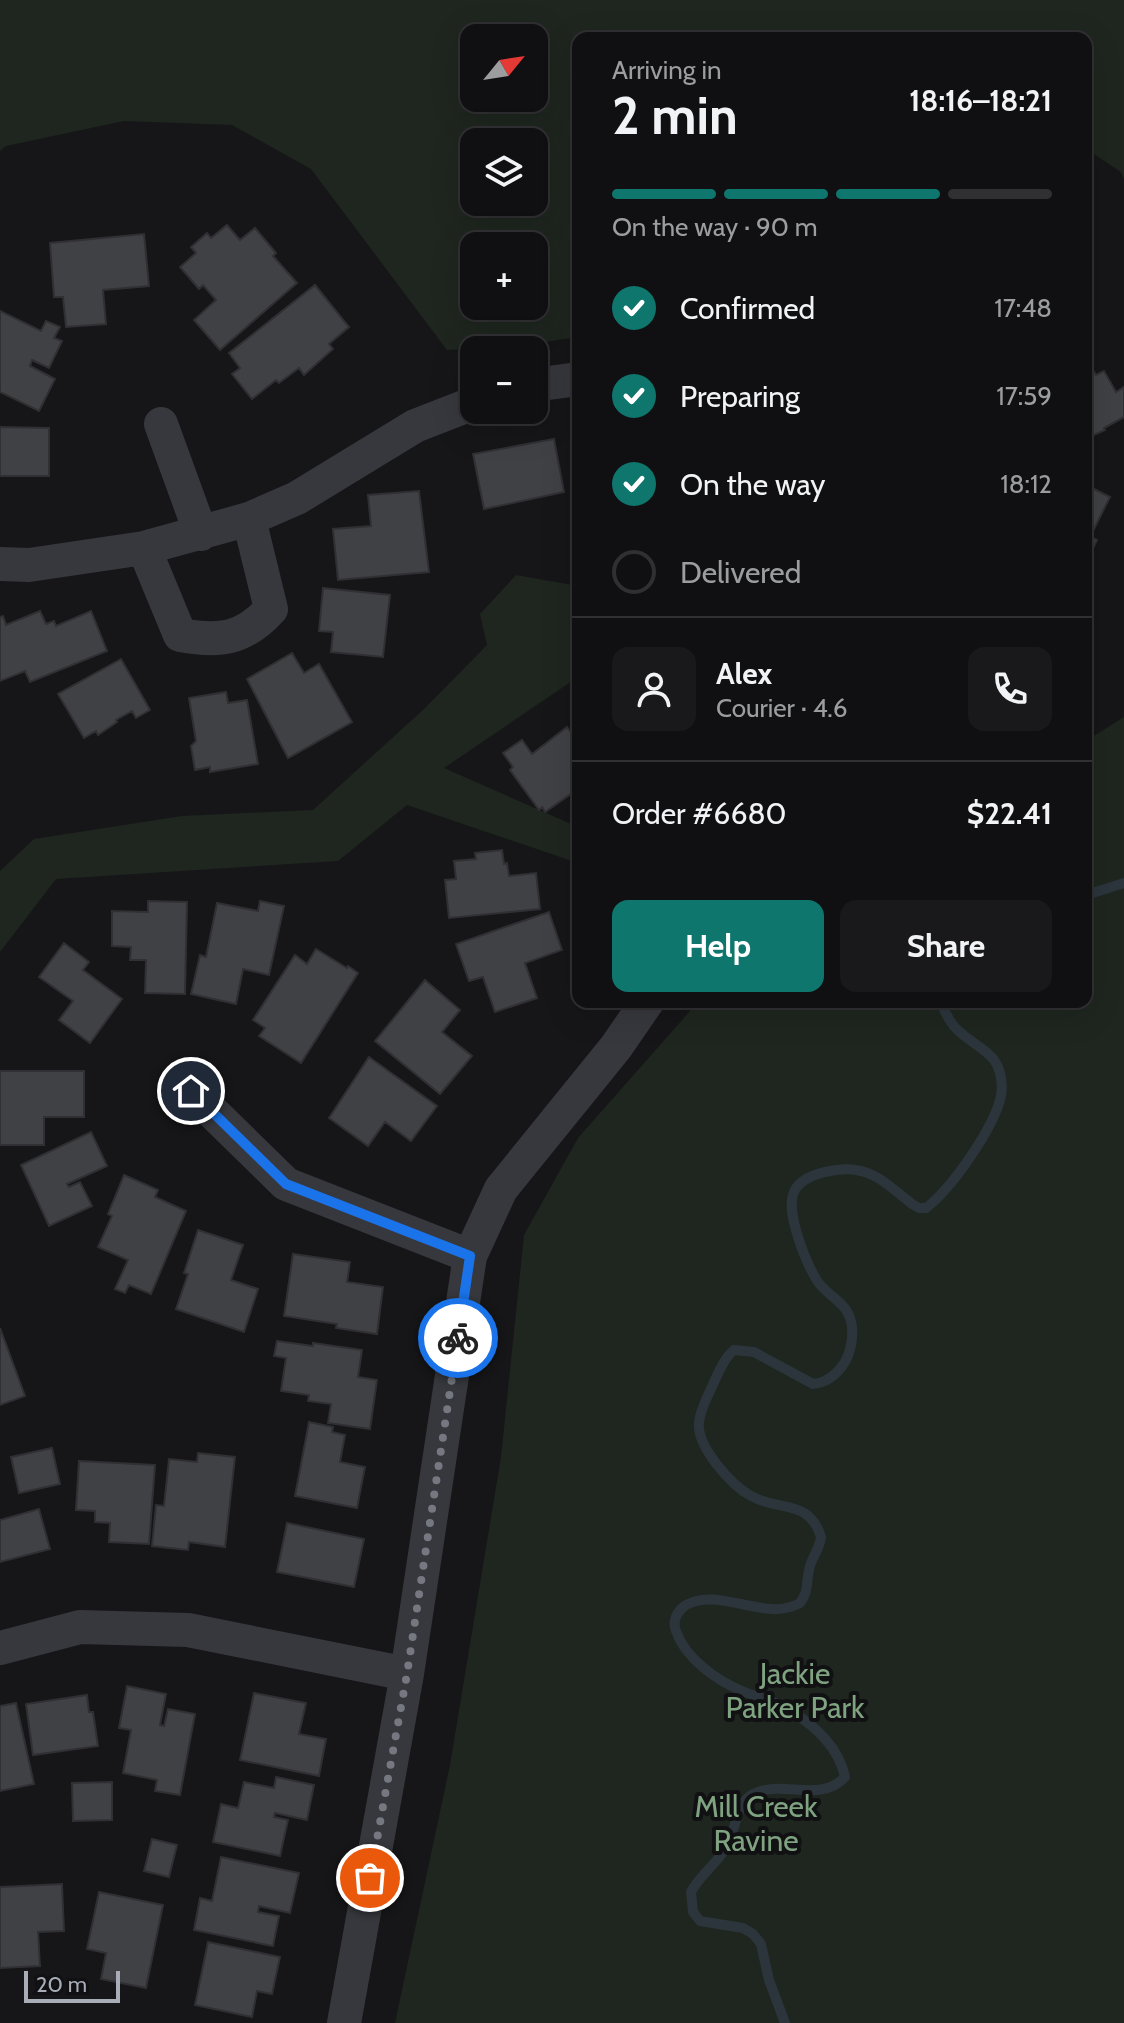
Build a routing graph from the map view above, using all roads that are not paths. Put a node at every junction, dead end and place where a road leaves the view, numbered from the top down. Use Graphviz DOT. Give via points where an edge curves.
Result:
graph roads {
  1 [pos="572,380"];
  2 [pos="548,383"];
  3 [pos="460,408"];
  4 [pos="161,424"];
  5 [pos="249,519"];
  6 [pos="201,534"];
  7 [pos="144,548"];
  8 [pos="0,564"];
  9 [pos="643,1008"];
  10 [pos="191,1091"];
  11 [pos="470,1256"];
  12 [pos="0,1648"];
  13 [pos="407,1674"];
  14 [pos="344,2023"];
  1 -- 2 [label="street"];
  3 -- 5 [label="street" via="415,426 297,498"];
  4 -- 6 [label="street"];
  5 -- 6 [label="street"];
  5 -- 7 [label="street" via="271,609 257,624 227,638 180,635"];
  6 -- 7 [label="street"];
  7 -- 8 [label="street" via="29,565"];
  9 -- 11 [label="street" via="501,1189"];
  10 -- 11 [label="street" via="286,1184"];
  11 -- 13 [label="street"];
  12 -- 13 [label="street" via="80,1627 188,1630"];
  13 -- 14 [label="street"];
}
